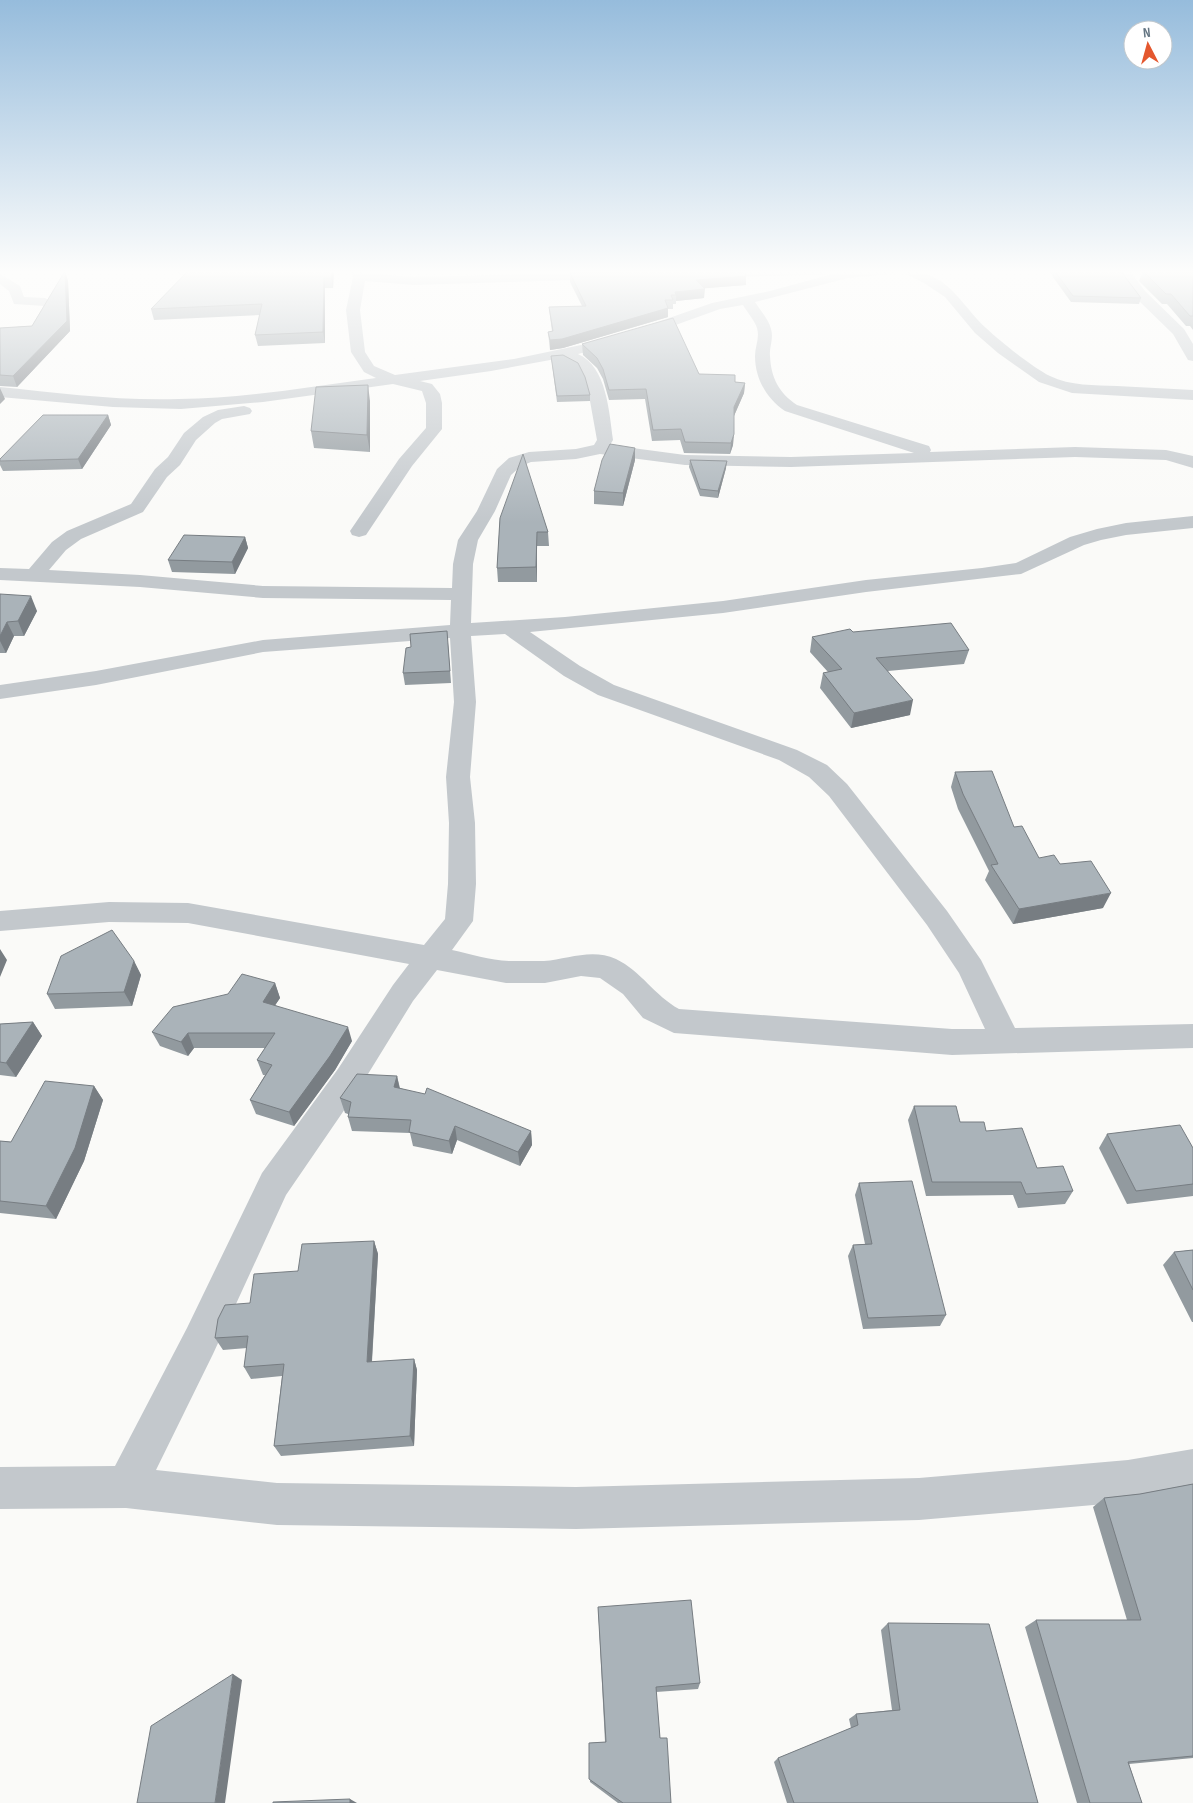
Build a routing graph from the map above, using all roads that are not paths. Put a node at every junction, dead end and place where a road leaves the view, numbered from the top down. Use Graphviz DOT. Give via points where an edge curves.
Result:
graph roads {
  1 [pos="359,354"];
  2 [pos="564,354"];
  3 [pos="762,354"];
  4 [pos="1009,354"];
  5 [pos="369,369"];
  6 [pos="393,380"];
  7 [pos="336,388"];
  8 [pos="0,392"];
  9 [pos="1193,395"];
  10 [pos="600,449"];
  11 [pos="946,455"];
  12 [pos="1193,463"];
  13 [pos="1193,522"];
  14 [pos="359,531"];
  15 [pos="0,574"];
  16 [pos="35,575"];
  17 [pos="462,594"];
  18 [pos="511,628"];
  19 [pos="460,631"];
  20 [pos="0,692"];
  21 [pos="0,921"];
  22 [pos="432,957"];
  23 [pos="1193,1036"];
  24 [pos="1006,1040"];
  25 [pos="1193,1469"];
  26 [pos="126,1487"];
  27 [pos="0,1488"];
  1 -- 5 [label="street"];
  2 -- 6 [label="street"];
  2 -- 10 [label="street" via="581,361 589,371 605,440"];
  3 -- 11 [label="street" via="770,388 791,408"];
  4 -- 9 [label="street" via="1044,379 1072,388"];
  5 -- 6 [label="street"];
  5 -- 7 [label="street"];
  6 -- 7 [label="street"];
  6 -- 14 [label="street" via="427,387 434,403 434,429 405,463"];
  7 -- 8 [label="street" via="180,404"];
  7 -- 16 [label="street" via="302,400 218,415 190,437 137,508 74,535 59,546"];
  10 -- 11 [label="street" via="685,460 791,462"];
  10 -- 17 [label="street" via="528,457 514,462 503,474 468,540"];
  11 -- 12 [label="street" via="1150,453"];
  13 -- 18 [label="street" via="1126,528 1097,535 1021,568 723,606"];
  15 -- 16 [label="street"];
  16 -- 17 [label="street" via="263,592"];
  17 -- 19 [label="street"];
  18 -- 19 [label="street"];
  18 -- 24 [label="street" via="572,671 606,690 788,755 818,771 838,790 937,918 971,968"];
  19 -- 20 [label="street" via="263,646 96,678"];
  19 -- 22 [label="street" via="465,702 458,777 462,823 459,921"];
  21 -- 22 [label="street" via="108,912 188,914"];
  22 -- 24 [label="street" via="506,972 545,972 581,966 606,968 633,986 654,1010 674,1021 952,1042"];
  22 -- 26 [label="street" via="403,993 349,1078 274,1184 200,1342"];
  23 -- 24 [label="street"];
  25 -- 26 [label="street" via="1128,1481 919,1499 576,1508 276,1504"];
  26 -- 27 [label="street"];
}
